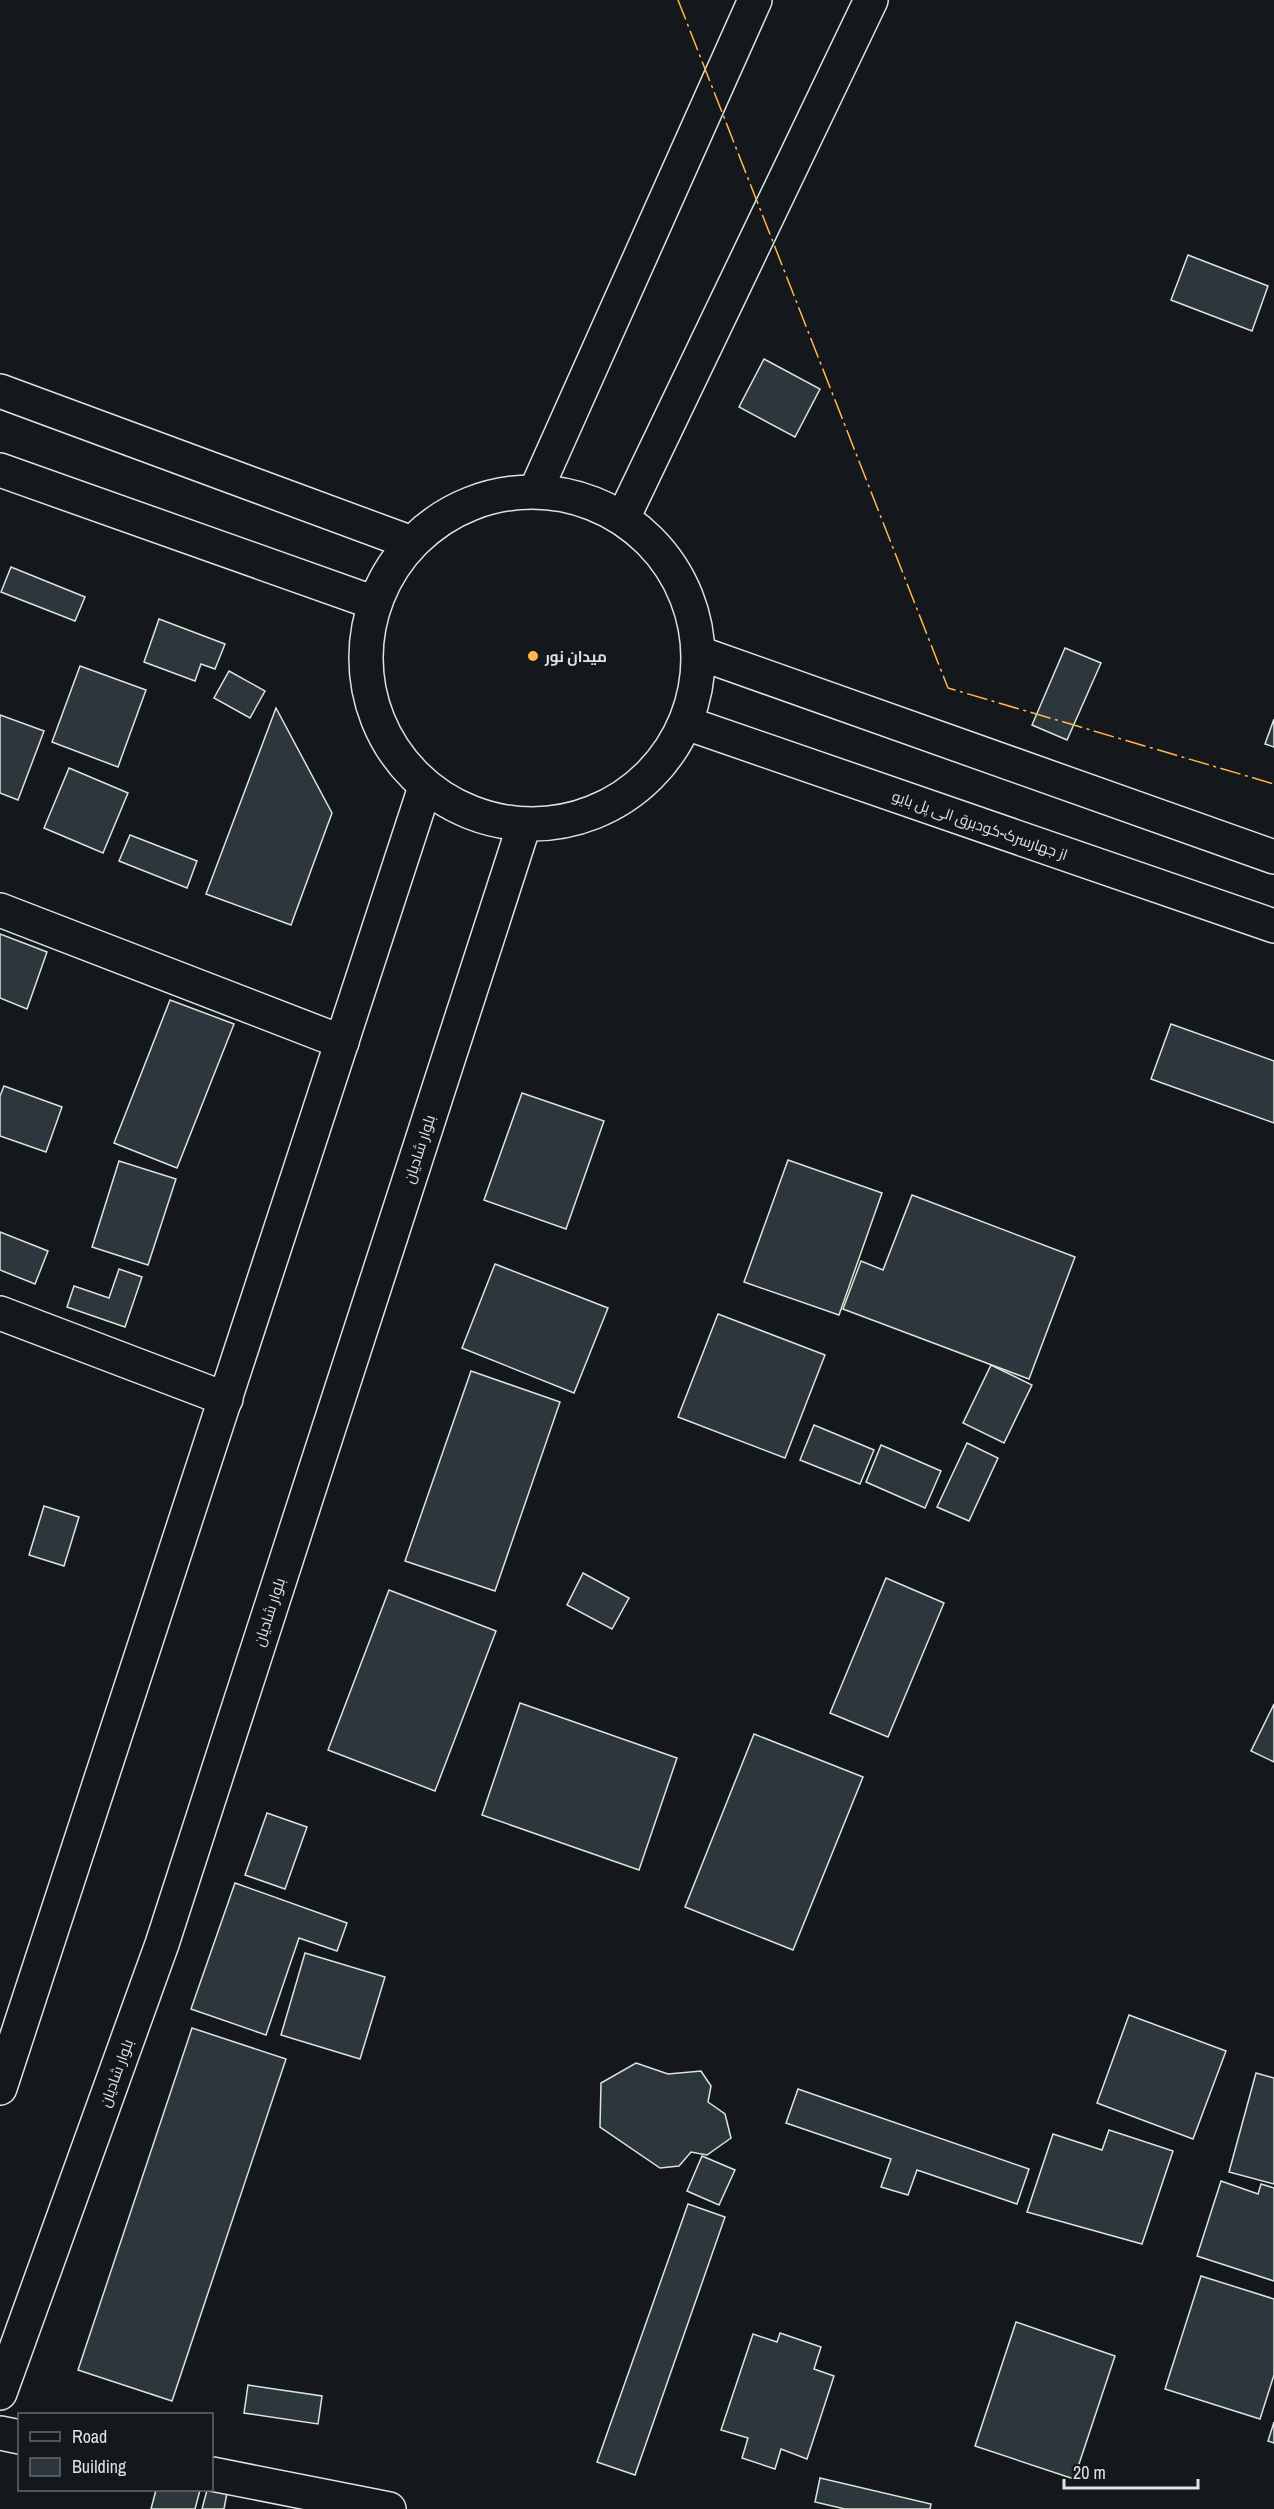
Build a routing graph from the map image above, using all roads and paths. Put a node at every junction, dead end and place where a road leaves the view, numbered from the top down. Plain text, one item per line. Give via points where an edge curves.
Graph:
1 (755, 0) edge
2 (871, 0) edge
3 (0, 391) edge
4 (0, 470) edge
5 (536, 490) junction
6 (623, 518) junction
7 (409, 542) junction
8 (372, 602) junction
9 (699, 653) junction
10 (686, 723) junction
11 (425, 788) junction
12 (524, 825) junction
13 (1274, 857) edge
14 (0, 910) edge
15 (1274, 926) edge
16 (342, 1042) junction
17 (0, 1313) edge
18 (226, 1399) junction
19 (0, 2088) edge
20 (0, 2393) edge
21 (0, 2433) edge
22 (18, 2437) edge
23 (213, 2475) edge
24 (389, 2509) edge

1 - 5 main road
2 - 6 main road
3 - 7 main road
4 - 8 main road
5 - 6 main road via 581,498
5 - 7 main road via 467,502
6 - 9 main road via 654,544 678,576 693,614
7 - 8 main road
8 - 11 main road via 363,669 381,734
9 - 10 main road via 696,689
9 - 13 main road
10 - 12 main road via 659,766 621,799 574,820
10 - 15 main road, از جهارسرک-کودبرق الی پل بایو
11 - 12 main road via 471,814
11 - 16 main road
12 - 20 main road, بلوار شادیان via 162,1944
14 - 16 main road
16 - 18 main road
17 - 18 main road
18 - 19 main road
21 - 22 main road
23 - 24 main road

